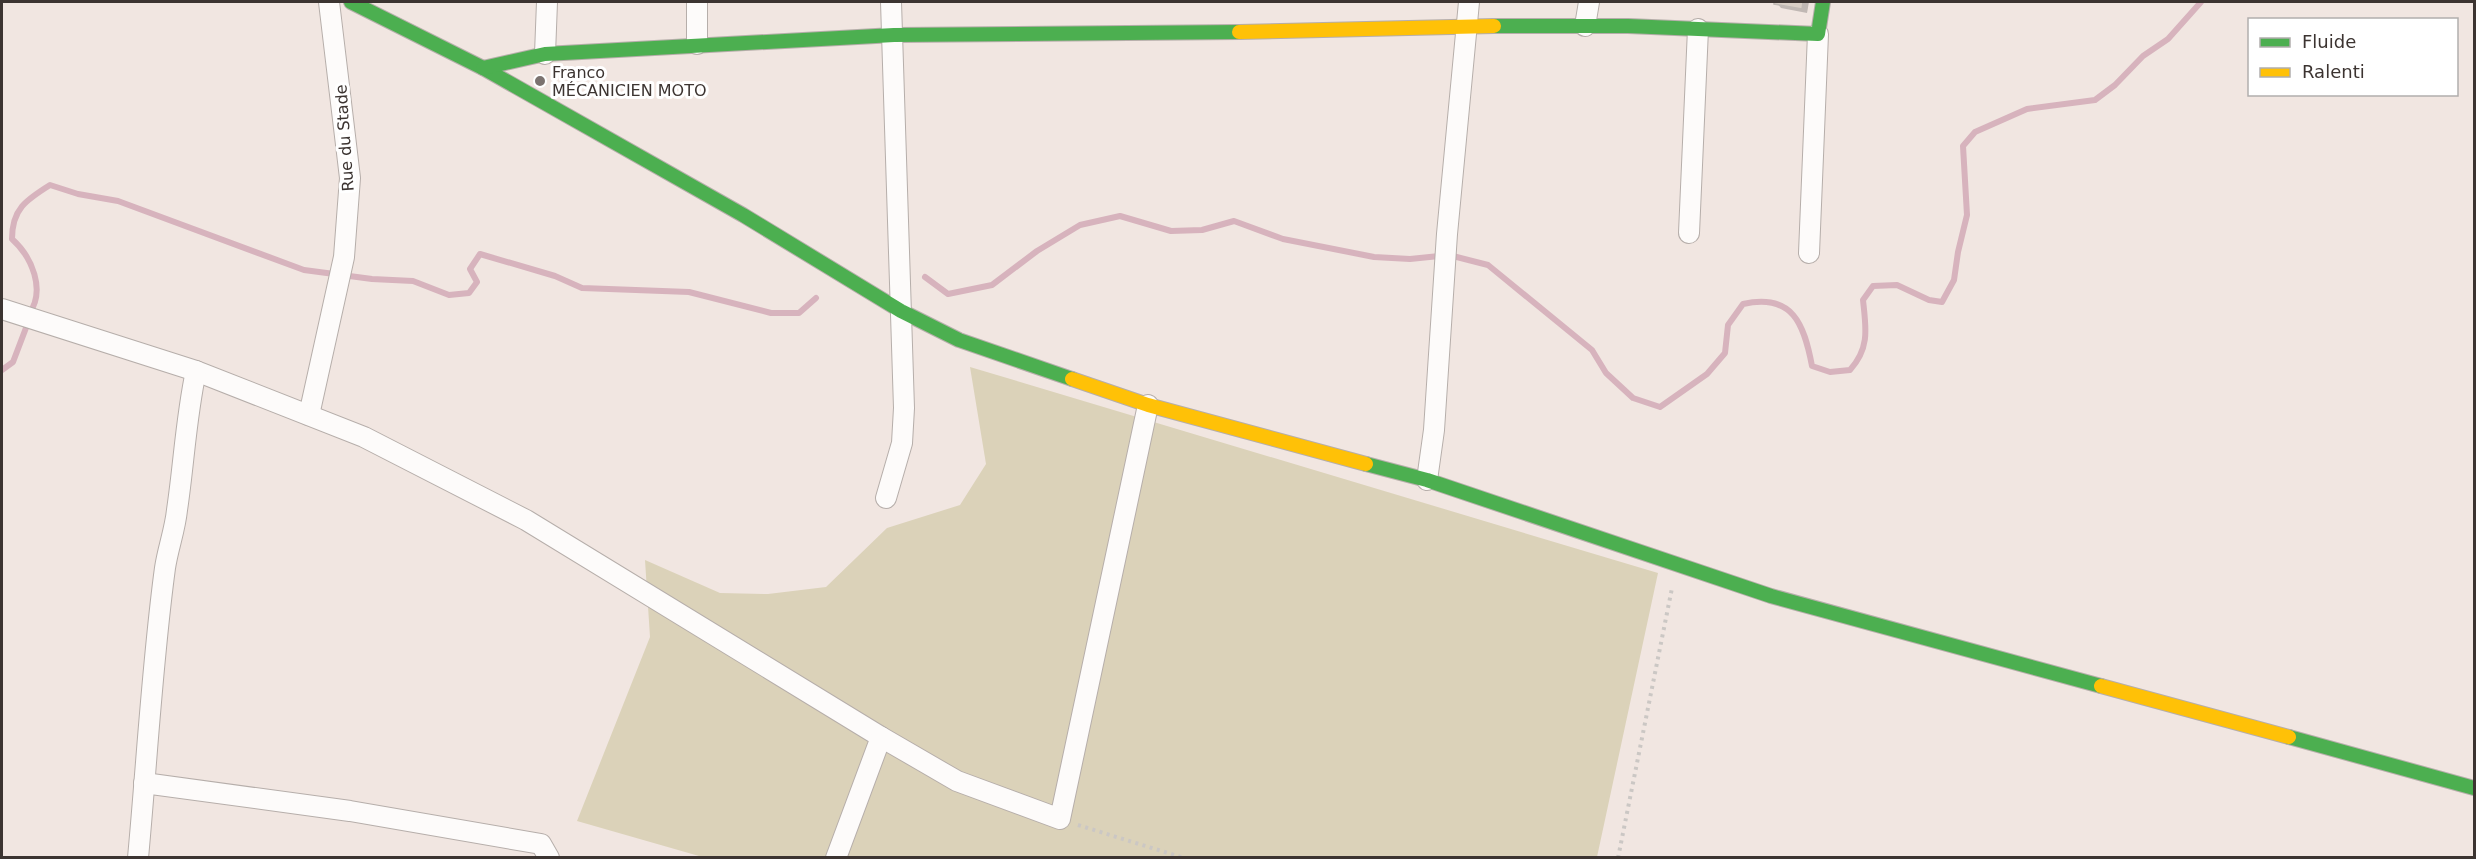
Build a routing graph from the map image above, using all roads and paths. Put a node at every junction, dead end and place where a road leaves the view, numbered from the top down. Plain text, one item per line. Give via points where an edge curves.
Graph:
1 (329, 2) edge
2 (351, 2) edge
3 (547, 2) edge
4 (697, 2) edge
5 (891, 2) edge
6 (1469, 2) edge
7 (1589, 2) edge
8 (1823, 2) edge
9 (1467, 26) junction
10 (1586, 26) junction
11 (1698, 29) junction
12 (1818, 34) junction
13 (894, 35) junction
14 (697, 44) junction
15 (545, 54) junction
16 (483, 68) junction
17 (1689, 233) dead end
18 (1809, 252) dead end
19 (2, 309) edge
20 (901, 312) junction
21 (196, 371) junction
22 (1148, 405) junction
23 (309, 415) junction
24 (1427, 480) junction
25 (886, 498) dead end
26 (1676, 566) junction
27 (881, 737) junction
28 (144, 783) junction
29 (2475, 788) edge
30 (1060, 819) junction
31 (138, 858) edge
32 (549, 858) edge
33 (836, 858) edge
34 (1184, 858) edge
35 (1618, 858) edge

1 - 23 street, Rue du Stade via 350,178 340,279
2 - 16 street
3 - 15 street
4 - 14 street
5 - 13 street
6 - 9 street
7 - 10 street
8 - 12 street
9 - 10 street
9 - 13 street
9 - 24 street
10 - 11 street
11 - 12 street
11 - 17 street
12 - 18 street
13 - 14 street
13 - 20 street
14 - 15 street
15 - 16 street
16 - 20 street via 743,215
19 - 21 street
20 - 22 street via 959,340
20 - 25 street via 902,443
21 - 23 street
21 - 28 street via 166,565
22 - 24 street
22 - 30 street
23 - 27 street via 364,437 526,520
24 - 26 street
26 - 29 street via 1771,597
26 - 35 path
27 - 30 street via 957,781
27 - 33 street
28 - 31 street
28 - 32 street via 541,844
30 - 34 path

